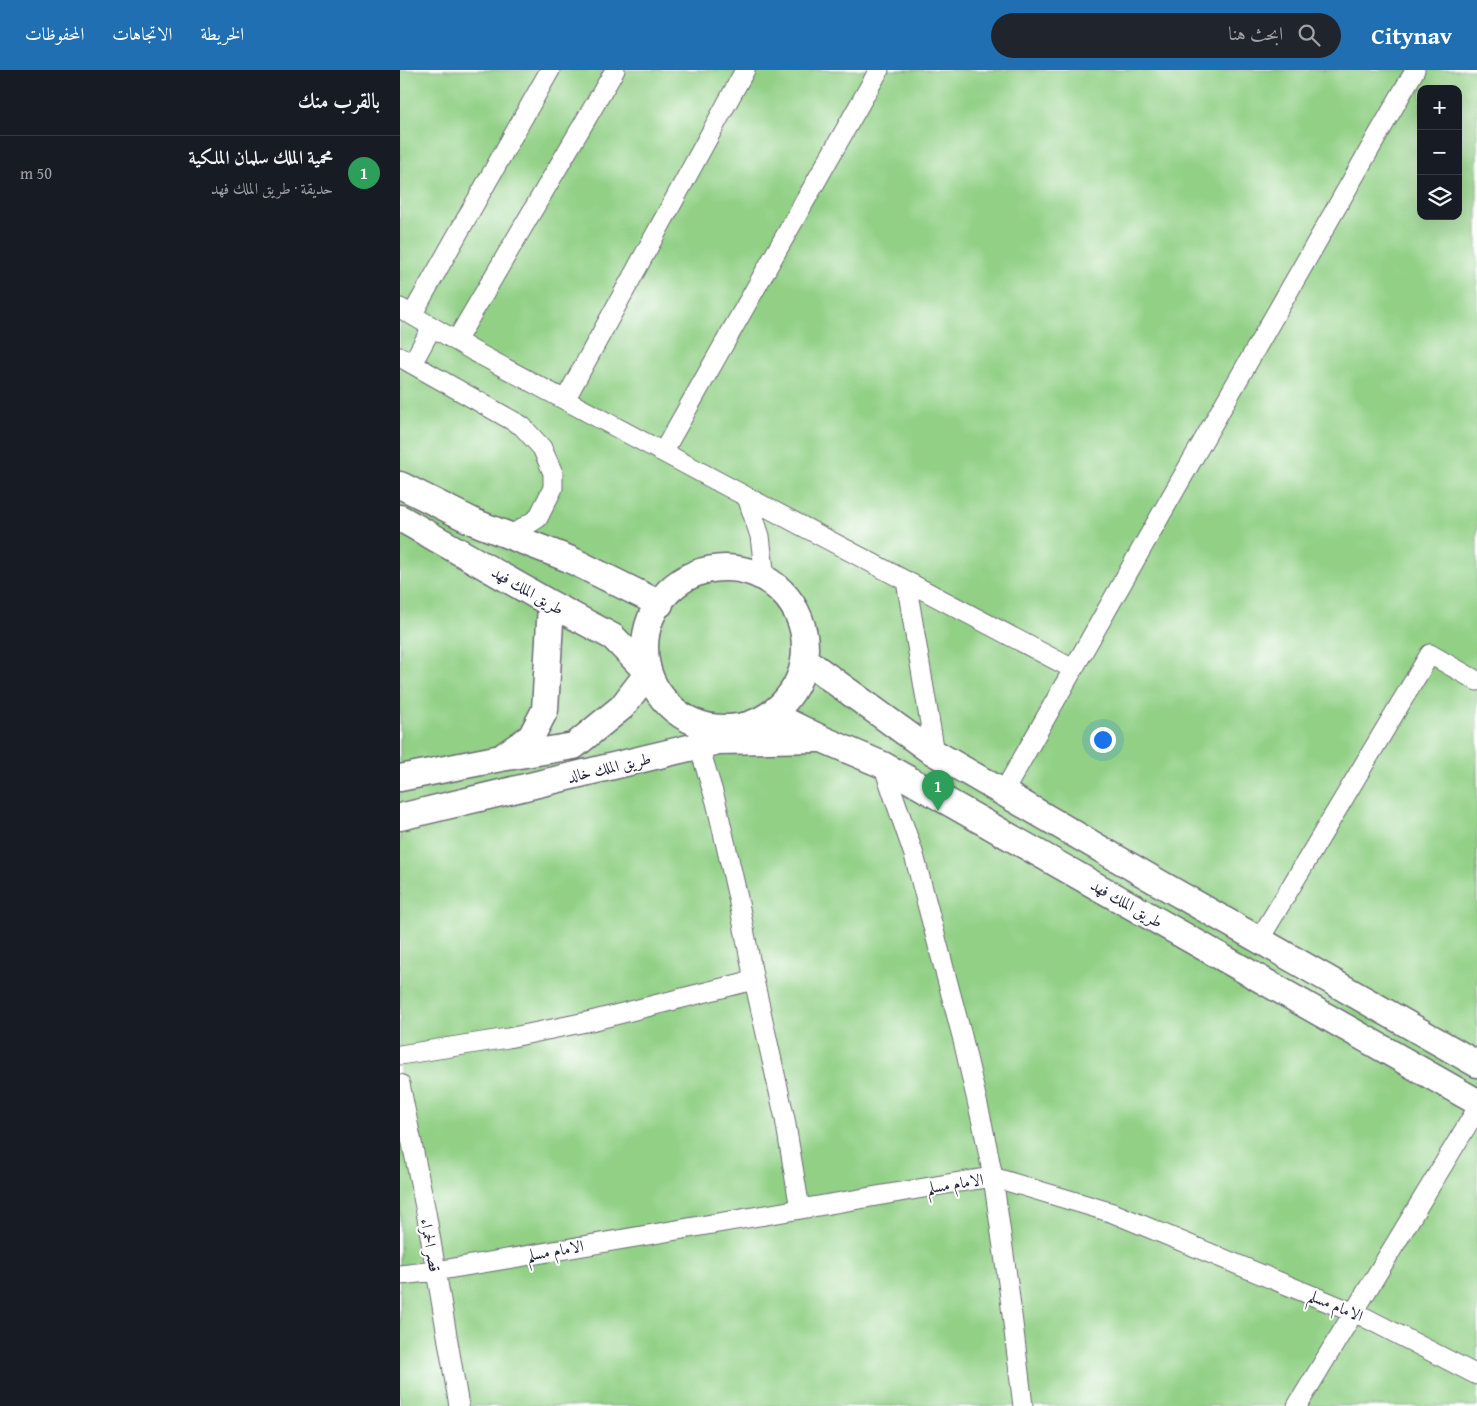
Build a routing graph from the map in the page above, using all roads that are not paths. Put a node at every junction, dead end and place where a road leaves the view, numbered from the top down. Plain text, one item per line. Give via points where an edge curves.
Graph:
1 (550, 70) edge
2 (615, 70) edge
3 (745, 70) edge
4 (879, 70) edge
5 (1415, 70) edge
6 (406, 311) edge
7 (432, 327) junction
8 (456, 341) junction
9 (406, 360) edge
10 (565, 400) junction
11 (663, 452) junction
12 (400, 485) edge
13 (747, 498) junction
14 (400, 518) edge
15 (507, 535) junction
16 (765, 578) junction
17 (906, 581) junction
18 (551, 604) junction
19 (660, 604) junction
20 (805, 660) junction
21 (1073, 669) junction
22 (648, 673) junction
23 (1477, 681) edge
24 (768, 716) junction
25 (822, 739) junction
26 (708, 743) junction
27 (935, 753) junction
28 (501, 758) junction
29 (883, 765) junction
30 (400, 778) edge
31 (1003, 793) junction
32 (400, 817) edge
33 (1259, 940) junction
34 (754, 980) junction
35 (400, 1055) edge
36 (1477, 1064) edge
37 (400, 1084) edge
38 (1477, 1102) edge
39 (1477, 1109) edge
40 (992, 1177) junction
41 (800, 1209) junction
42 (436, 1271) junction
43 (400, 1275) edge
44 (1354, 1312) junction
45 (1477, 1375) edge
46 (459, 1406) edge
47 (1023, 1406) edge
48 (1297, 1406) edge

1 - 6 street
2 - 8 street
3 - 10 street
4 - 11 street
5 - 21 street
6 - 7 street
7 - 8 street
7 - 9 street
8 - 10 street
9 - 15 street via 522,426 542,448 553,473 553,488 538,518
10 - 11 street
11 - 13 street
12 - 15 street
13 - 16 street via 760,536
13 - 17 street
14 - 18 street, طريق الملك فهد
15 - 19 street via 569,559
16 - 19 street via 743,570 719,568 696,574 675,586
16 - 20 street via 785,594 797,614 805,636
17 - 21 street
17 - 27 street
18 - 22 street, طريق الملك فهد via 613,637
18 - 28 street via 545,710 531,738
19 - 22 street via 648,624 644,648
20 - 24 street via 785,703
20 - 27 street, طريق الملك فهد
21 - 31 street
22 - 24 street via 675,711 696,723 719,728 743,727
22 - 28 street via 622,707 574,746
23 - 33 street via 1430,654
24 - 25 street, طريق الملك فهد
24 - 26 street
25 - 26 street, طريق الملك خالد
25 - 29 street, طريق الملك فهد
26 - 32 street, طريق الملك خالد
26 - 34 street via 716,802
27 - 31 street, طريق الملك فهد
28 - 30 street
29 - 38 street, طريق الملك فهد
29 - 40 street via 914,856 962,1036
31 - 33 street, طريق الملك فهد
33 - 36 street, طريق الملك فهد
34 - 35 street via 591,1021
34 - 41 street via 785,1119
37 - 42 street, قصر الحمراء
39 - 44 street
40 - 41 street, الامام مسلم
40 - 44 street, الامام مسلم via 1113,1213
40 - 47 street
41 - 42 street, الامام مسلم
42 - 43 street, الامام مسلم
42 - 46 street, قصر الحمراء
44 - 45 street, الامام مسلم
44 - 48 street

